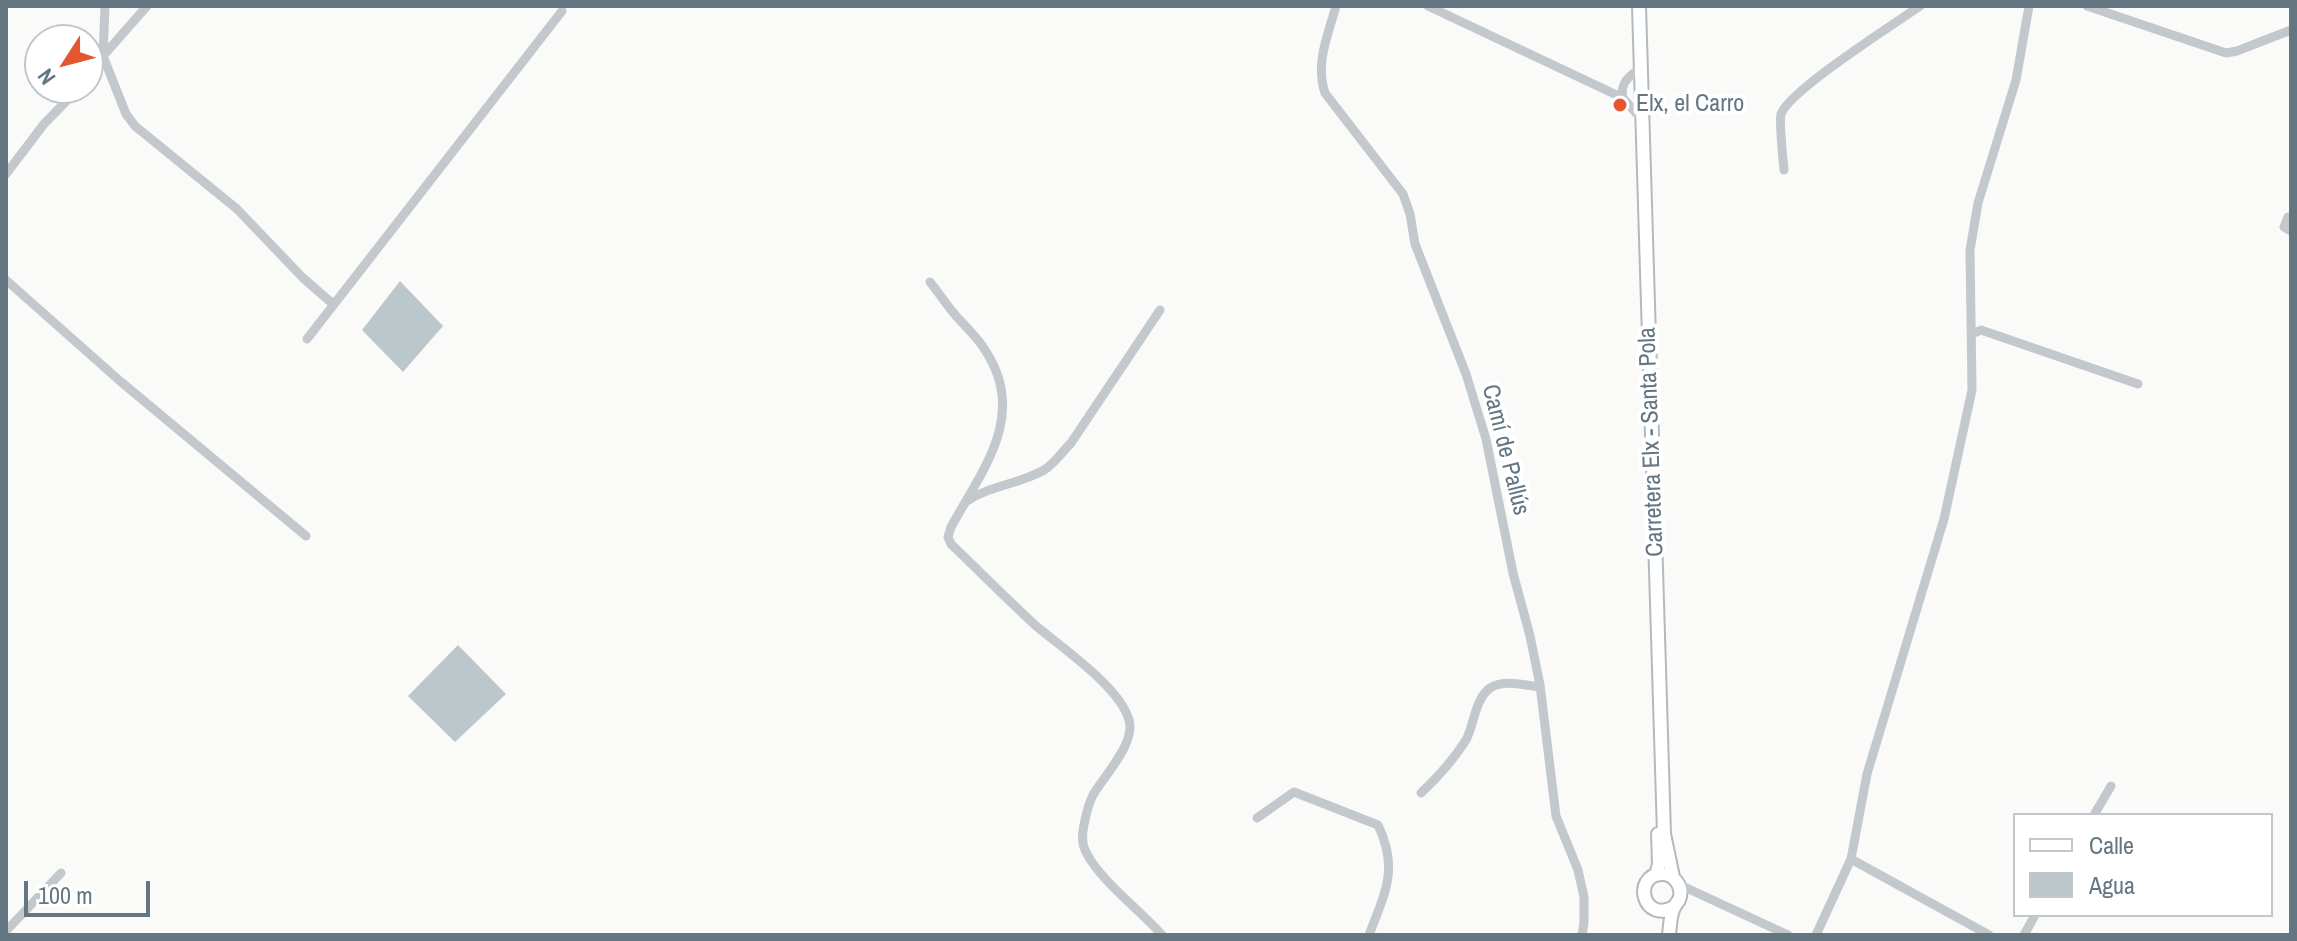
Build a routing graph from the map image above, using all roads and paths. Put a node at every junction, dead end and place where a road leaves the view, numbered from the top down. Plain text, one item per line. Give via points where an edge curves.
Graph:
1 (105, 6) edge
2 (147, 6) edge
3 (1336, 6) edge
4 (1428, 6) edge
5 (1633, 6) edge
6 (1639, 6) edge
7 (1920, 6) edge
8 (2029, 6) edge
9 (2087, 6) edge
10 (562, 11) dead end
11 (2291, 30) edge
12 (104, 31) edge
13 (104, 55) edge
14 (104, 59) edge
15 (1635, 72) junction
16 (1623, 98) junction
17 (63, 104) edge
18 (1636, 113) junction
19 (1784, 170) dead end
20 (6, 174) edge
21 (2288, 217) dead end
22 (2291, 231) edge
23 (6, 280) edge
24 (930, 282) dead end
25 (333, 304) junction
26 (1160, 310) dead end
27 (1972, 334) junction
28 (307, 339) dead end
29 (2138, 384) dead end
30 (965, 503) junction
31 (306, 536) dead end
32 (1540, 687) junction
33 (2111, 786) dead end
34 (1421, 793) dead end
35 (2095, 813) edge
36 (1257, 818) dead end
37 (1851, 859) junction
38 (61, 873) dead end
39 (1656, 875) junction
40 (1679, 891) junction
41 (1656, 910) junction
42 (2034, 917) edge
43 (6, 931) edge
44 (1162, 935) edge
45 (1369, 935) edge
46 (1582, 935) edge
47 (1661, 935) edge
48 (1669, 935) edge
49 (1788, 935) edge
50 (1816, 935) edge
51 (1989, 935) edge
52 (2024, 935) edge

1 - 12 street
2 - 13 street
3 - 32 street, Camí de Pallús via 1320,78 1334,106 1403,194 1415,244 1486,439
4 - 16 street
5 - 15 main road, Carretera Elx - Santa Pola
6 - 40 main road, Carretera Elx - Santa Pola via 1663,818
7 - 19 street via 1792,100 1781,114
8 - 27 street via 2016,80 1978,203 1970,250
9 - 11 street via 2226,53
10 - 25 street
14 - 25 street via 135,126 237,209
15 - 16 street via 1624,82
15 - 18 main road, Carretera Elx - Santa Pola
16 - 18 street
17 - 20 street
18 - 39 main road, Carretera Elx - Santa Pola
21 - 22 street via 2284,227
23 - 31 street
24 - 30 street via 983,346 1002,388 998,438
25 - 28 street
26 - 30 street via 1053,463
27 - 29 street via 1981,330
27 - 37 street via 1972,390 1944,519 1867,774
30 - 44 street via 951,527 951,544 1096,676 1129,717 1127,740 1086,812 1084,851
32 - 34 street via 1492,686 1483,695 1466,739
32 - 46 street, Camí de Pallús via 1556,816 1584,897
33 - 35 street
36 - 45 street via 1294,792 1378,825 1390,872
37 - 50 street
37 - 51 street
38 - 43 street
39 - 40 main road via 1667,875
39 - 41 main road via 1644,892
40 - 41 main road via 1668,910
40 - 48 main road, Carretera Elx - Santa Pola
40 - 49 street via 1735,909
41 - 47 main road
42 - 52 street

